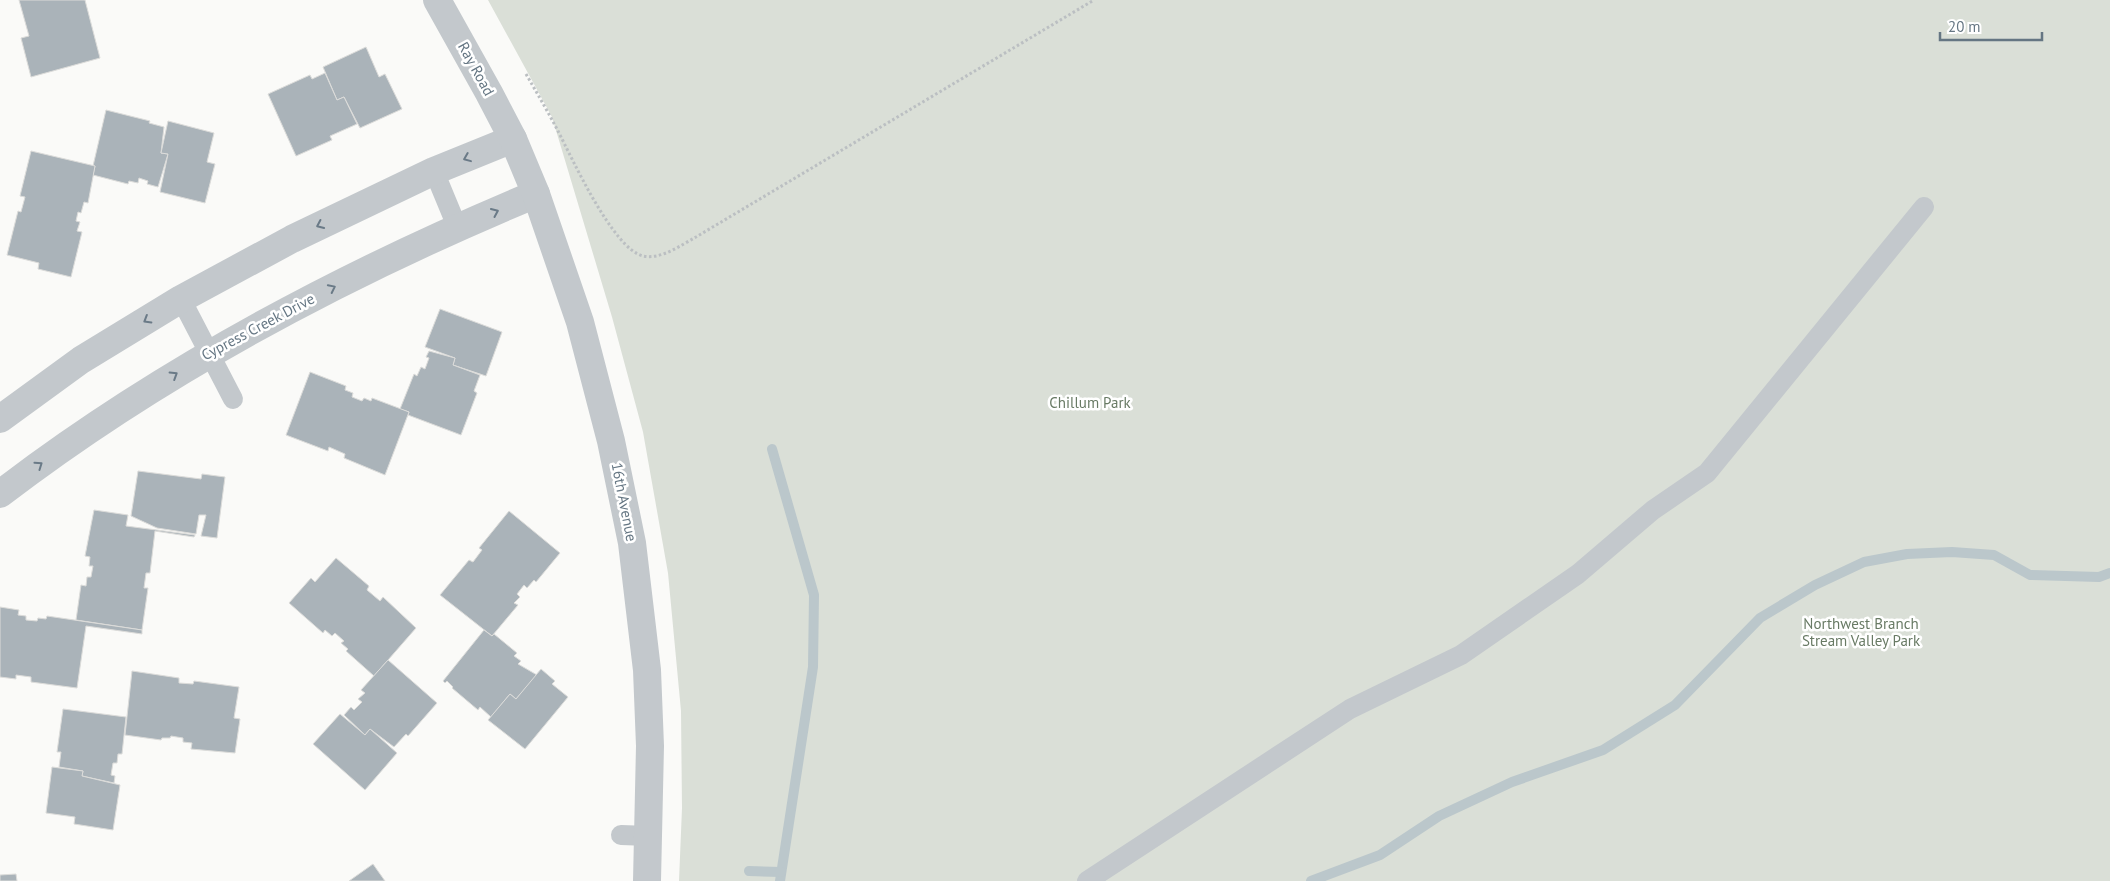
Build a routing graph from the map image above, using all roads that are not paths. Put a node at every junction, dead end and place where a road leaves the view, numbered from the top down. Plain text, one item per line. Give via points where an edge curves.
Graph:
1 (436, 0) edge
2 (513, 140) junction
3 (434, 171) junction
4 (536, 194) junction
5 (1924, 207) dead end
6 (458, 229) junction
7 (181, 299) junction
8 (208, 354) junction
9 (233, 399) dead end
10 (0, 419) edge
11 (0, 494) edge
12 (621, 835) dead end
13 (649, 836) junction
14 (647, 881) edge
15 (1087, 881) edge

1 - 2 street, Ray Road
2 -> 3 street
2 - 4 street, 16th Avenue
3 - 6 lane
3 -> 7 street via 292,238
6 -> 4 street, Cypress Creek Drive
4 - 13 street, 16th Avenue via 580,322 613,449 632,543 647,670
5 - 15 lane via 1706,474 1653,510 1578,574 1461,655 1350,709
8 -> 6 street, Cypress Creek Drive via 302,302
7 - 8 lane
7 -> 10 street via 80,360
8 - 9 lane
11 -> 8 street, Cypress Creek Drive via 111,414
12 - 13 lane
13 - 14 street, 16th Avenue

